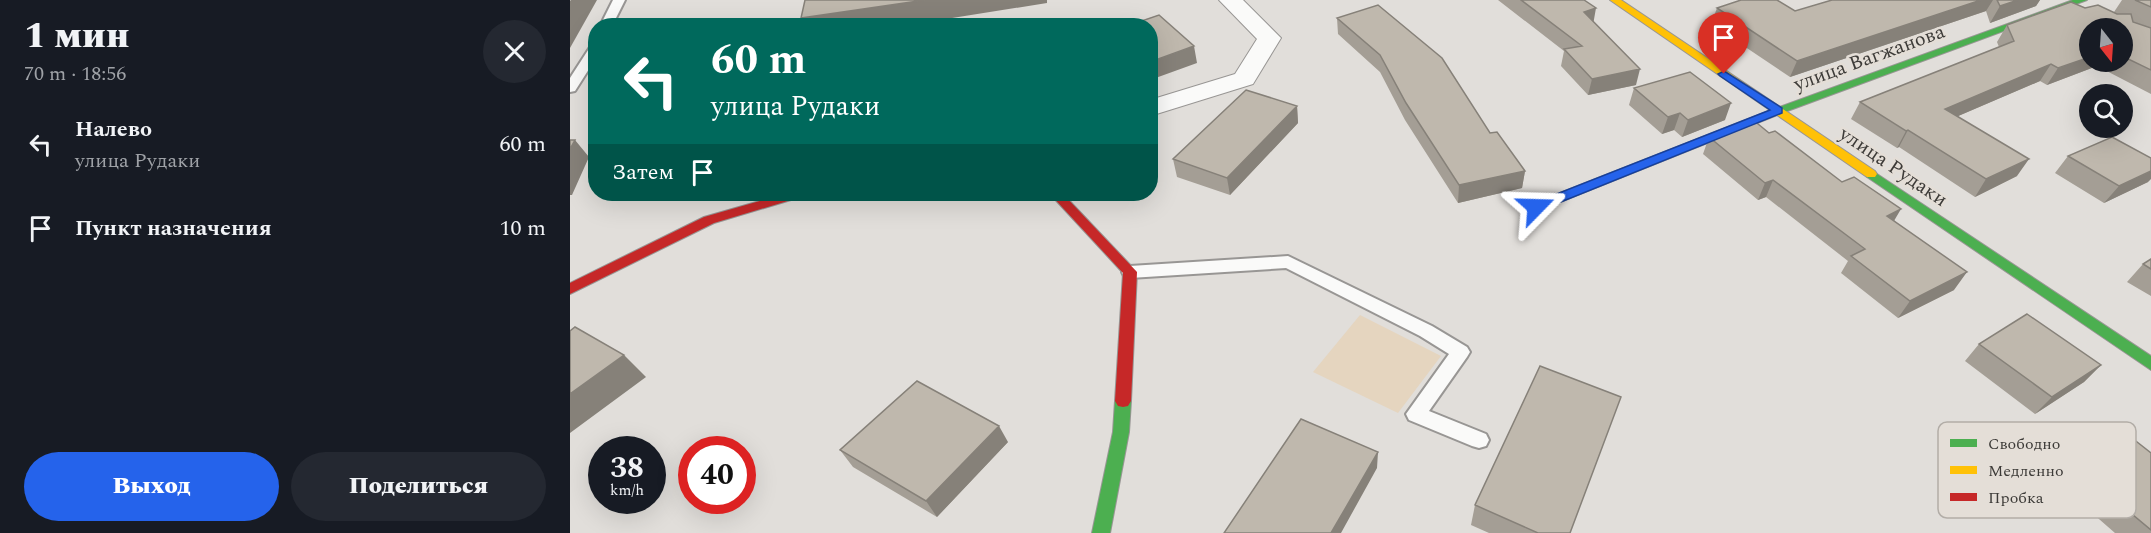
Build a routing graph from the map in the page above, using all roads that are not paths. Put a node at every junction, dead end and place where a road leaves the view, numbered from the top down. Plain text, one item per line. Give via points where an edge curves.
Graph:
1 (619, 0) edge
2 (1230, 0) edge
3 (1615, 0) edge
4 (2073, 1) edge
5 (2102, 17) edge
6 (610, 18) edge
7 (588, 60) edge
8 (570, 88) edge
9 (1158, 106) edge
10 (1778, 111) junction
11 (774, 201) edge
12 (1063, 201) edge
13 (1536, 207) dead end
14 (1130, 272) junction
15 (570, 289) edge
16 (2151, 363) edge
17 (1479, 440) dead end
18 (1101, 533) edge

1 - 6 lane
2 - 9 street via 1269,38 1244,79
3 - 10 street, улица Рудаки
4 - 5 street
4 - 10 street, улица Вагжанова
7 - 8 lane
10 - 13 street, улица Вагжанова
10 - 16 street, улица Рудаки
11 - 15 street via 710,220
12 - 14 street
14 - 17 lane via 1288,262 1461,352 1416,414
14 - 18 street via 1121,432

